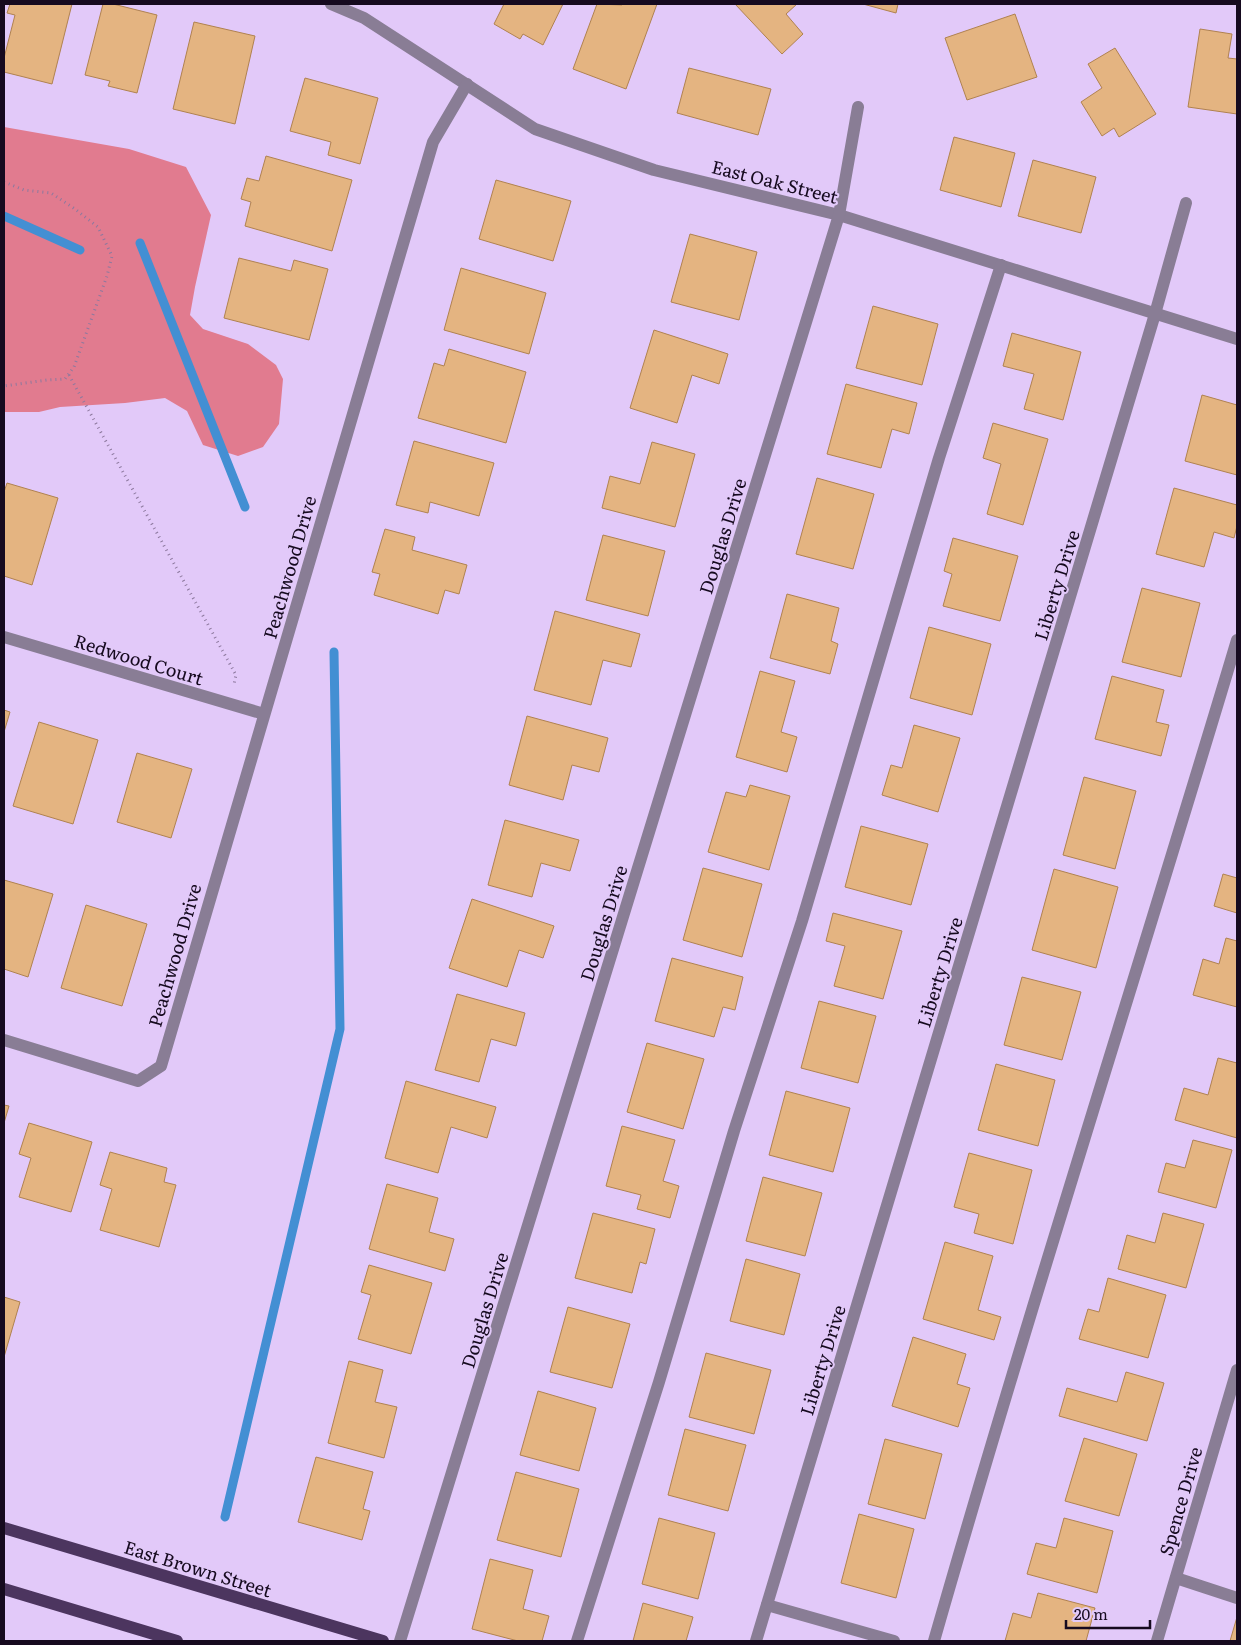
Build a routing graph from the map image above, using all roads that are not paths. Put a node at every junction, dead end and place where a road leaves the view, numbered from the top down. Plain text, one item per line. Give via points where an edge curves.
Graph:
1 (330, 4) edge
2 (467, 84) junction
3 (858, 107) dead end
4 (1186, 203) dead end
5 (839, 214) junction
6 (1001, 265) junction
7 (1156, 314) junction
8 (1237, 339) edge
9 (4, 637) edge
10 (1237, 640) edge
11 (264, 714) junction
12 (4, 1040) edge
13 (1237, 1370) edge
14 (4, 1528) edge
15 (1176, 1578) junction
16 (4, 1589) edge
17 (1237, 1598) edge
18 (767, 1605) junction
19 (177, 1641) edge
20 (383, 1641) edge
21 (400, 1641) edge
22 (577, 1641) edge
23 (756, 1641) edge
24 (894, 1641) edge
25 (934, 1641) edge
26 (1157, 1641) edge

1 - 2 street, East Oak Street via 364,18
2 - 5 street, East Oak Street via 536,129 654,170
2 - 11 street, Peachwood Drive via 433,142
3 - 5 street, Douglas Drive
4 - 7 street, Liberty Drive
5 - 6 street, East Oak Street
5 - 21 street, Douglas Drive
6 - 7 street, East Oak Street
6 - 22 street via 939,458 802,921
7 - 8 street, East Oak Street
7 - 18 street, Liberty Drive
9 - 11 street, Redwood Court
10 - 25 street via 1173,857 1027,1324
11 - 12 street, Peachwood Drive via 160,1066 138,1081
13 - 15 street, Spence Drive
14 - 20 main road, East Brown Street
15 - 17 street
15 - 26 street, Spence Drive
16 - 19 main road
18 - 23 street, Liberty Drive
18 - 24 street

